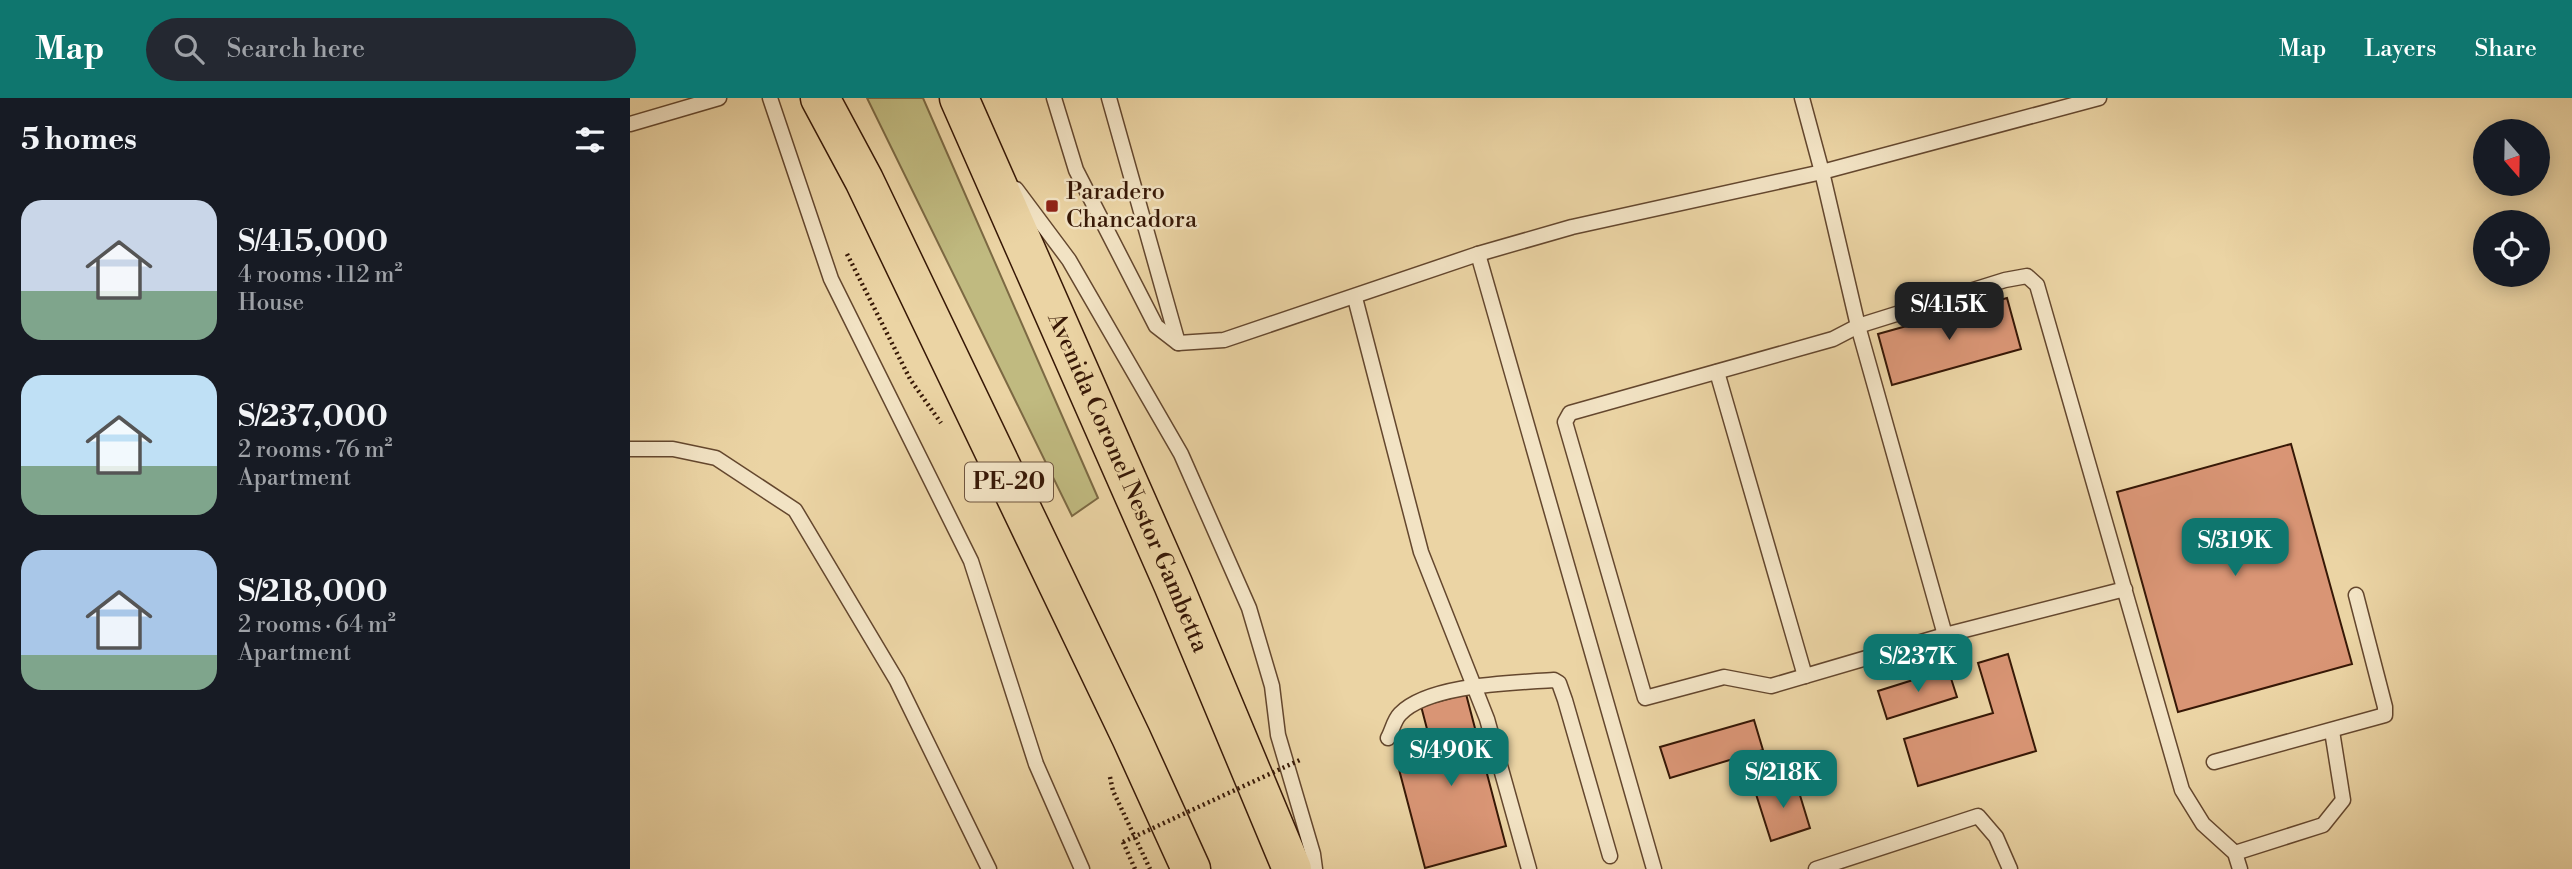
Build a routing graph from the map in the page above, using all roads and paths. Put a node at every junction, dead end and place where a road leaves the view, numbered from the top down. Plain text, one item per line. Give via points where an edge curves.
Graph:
1 (719, 98) edge
2 (770, 98) edge
3 (820, 98) edge
4 (959, 98) edge
5 (1054, 98) edge
6 (1109, 98) edge
7 (1802, 98) edge
8 (2099, 98) edge
9 (630, 124) edge
10 (976, 137) junction
11 (1822, 172) junction
12 (1478, 254) junction
13 (1355, 298) junction
14 (1858, 326) junction
15 (1178, 343) junction
16 (1717, 372) junction
17 (630, 449) edge
18 (2124, 589) junction
19 (2356, 595) dead end
20 (1945, 635) junction
21 (1805, 676) junction
22 (1474, 686) junction
23 (2332, 731) junction
24 (1388, 738) dead end
25 (1302, 759) dead end
26 (2214, 762) dead end
27 (2235, 853) junction
28 (1610, 856) dead end
29 (989, 869) edge
30 (1082, 869) edge
31 (1135, 869) edge
32 (1191, 869) edge
33 (1292, 869) edge
34 (1315, 869) edge
35 (1529, 869) edge
36 (1654, 869) edge
37 (1816, 869) edge
38 (2010, 869) edge
39 (2240, 869) edge

1 - 9 lane
2 - 30 lane via 831,278 971,561 1036,764
3 - 32 highway, PE-20 via 882,217
4 - 10 highway, Avenida Coronel Nestor Gambetta
5 - 15 lane via 1076,170 1156,326
6 - 15 lane
7 - 11 lane
8 - 11 lane
10 - 33 highway, Avenida Coronel Nestor Gambetta via 1173,584
10 - 34 lane via 1069,260 1181,454 1249,608
11 - 12 lane via 1572,227
11 - 14 lane
12 - 13 lane
12 - 36 lane
13 - 15 lane via 1224,340
13 - 22 lane via 1421,552
14 - 16 lane via 1833,339
14 - 18 lane via 2005,280 2027,276 2033,280
14 - 20 lane
16 - 21 lane
16 - 21 lane via 1570,413 1565,422 1645,698 1724,677 1771,686
17 - 29 lane via 673,449 716,458 795,510 897,681
18 - 20 lane
18 - 27 lane via 2182,790 2203,824
19 - 23 lane via 2385,716
20 - 21 lane
22 - 24 lane via 1409,706 1398,716
22 - 28 lane via 1559,683
22 - 35 lane
23 - 26 lane
23 - 27 lane via 2343,800 2323,825
25 - 31 path, bridge via 1123,842
27 - 39 lane
37 - 38 lane via 1978,816 1996,837

